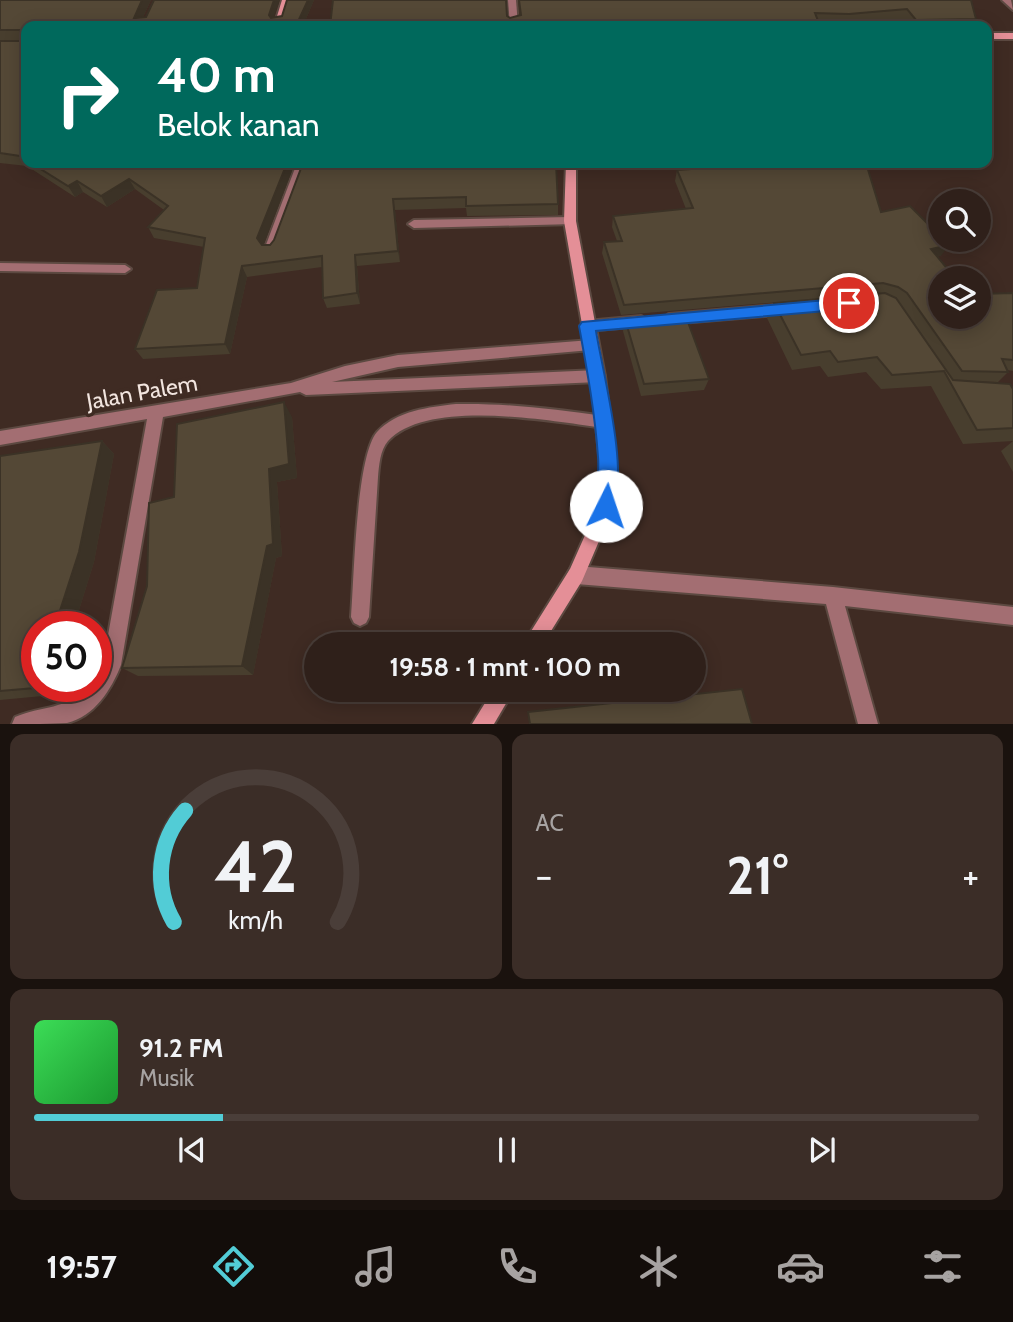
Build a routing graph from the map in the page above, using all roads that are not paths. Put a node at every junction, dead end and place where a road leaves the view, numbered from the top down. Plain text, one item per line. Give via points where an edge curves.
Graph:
1 (286, 0) edge
2 (512, 0) edge
3 (1006, 0) edge
4 (1013, 7) edge
5 (280, 21) edge
6 (514, 21) edge
7 (992, 36) edge
8 (1013, 36) edge
9 (300, 168) edge
10 (571, 168) edge
11 (570, 220) junction
12 (414, 224) dead end
13 (270, 250) edge
14 (0, 267) edge
15 (125, 270) dead end
16 (806, 307) edge
17 (587, 326) junction
18 (591, 345) junction
19 (398, 361) junction
20 (598, 376) junction
21 (399, 387) junction
22 (291, 389) junction
23 (156, 413) junction
24 (604, 422) junction
25 (0, 438) edge
26 (576, 575) junction
27 (833, 596) junction
28 (1013, 616) edge
29 (360, 617) dead end
30 (540, 632) edge
31 (496, 702) edge
32 (22, 723) edge
33 (482, 723) edge
34 (869, 723) edge

1 - 5 main road
2 - 6 street
3 - 4 street
7 - 8 main road
9 - 13 street
10 - 11 main road
11 - 12 street
11 - 17 main road
14 - 15 street
16 - 17 street
17 - 18 main road
18 - 19 street
18 - 20 main road
19 - 21 street
19 - 22 street
20 - 21 street
20 - 24 main road
21 - 22 street
22 - 23 street, Jalan Palem
23 - 25 street, Jalan Palem
23 - 32 street via 112,665 103,686 84,705 56,719
24 - 26 main road via 609,474 606,506
24 - 29 street via 457,409 399,423 383,436 374,454
26 - 27 street
26 - 30 main road
27 - 28 street
27 - 34 street
31 - 33 main road

